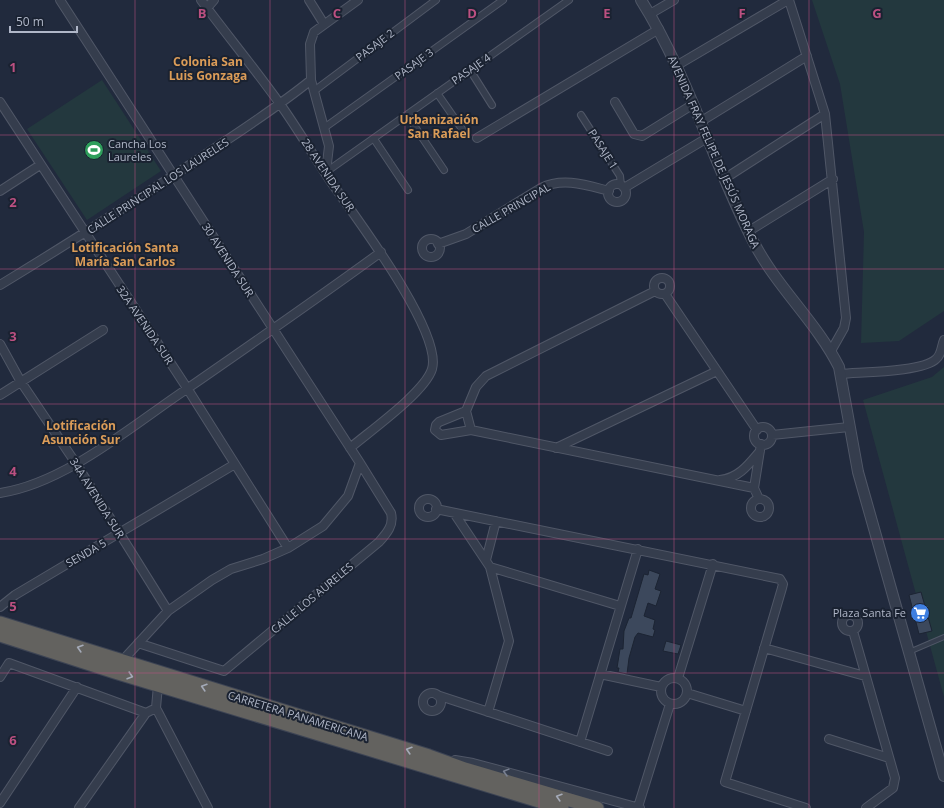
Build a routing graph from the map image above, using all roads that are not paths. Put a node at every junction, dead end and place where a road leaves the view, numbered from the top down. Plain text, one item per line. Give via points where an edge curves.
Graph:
1 (60, 0) edge
2 (202, 0) edge
3 (214, 0) edge
4 (310, 0) edge
5 (358, 0) edge
6 (436, 0) edge
7 (503, 0) edge
8 (569, 0) edge
9 (641, 0) edge
10 (674, 0) edge
11 (788, 0) edge
12 (207, 8) junction
13 (650, 14) junction
14 (324, 24) junction
15 (659, 29) junction
16 (807, 56) junction
17 (676, 66) junction
18 (470, 70) junction
19 (311, 80) junction
20 (314, 91) junction
21 (437, 94) junction
22 (0, 102) edge
23 (615, 102) dead end
24 (281, 104) junction
25 (492, 105) dead end
26 (692, 105) junction
27 (825, 114) junction
28 (407, 115) junction
29 (581, 115) dead end
30 (700, 122) junction
31 (324, 128) junction
32 (462, 129) dead end
33 (374, 138) junction
34 (477, 138) dead end
35 (707, 138) junction
36 (40, 165) junction
37 (444, 170) dead end
38 (326, 172) junction
39 (174, 176) junction
40 (724, 179) junction
41 (833, 179) junction
42 (622, 187) junction
43 (408, 190) dead end
44 (0, 191) edge
45 (609, 191) junction
46 (748, 231) junction
47 (85, 234) junction
48 (438, 244) dead end
49 (380, 252) junction
50 (0, 286) edge
51 (655, 291) junction
52 (665, 294) junction
53 (273, 329) junction
54 (103, 330) dead end
55 (944, 340) edge
56 (0, 344) edge
57 (831, 351) junction
58 (718, 371) junction
59 (841, 374) junction
60 (21, 382) junction
61 (187, 388) junction
62 (0, 395) edge
63 (466, 411) junction
64 (849, 426) junction
65 (470, 430) junction
66 (757, 430) junction
67 (772, 435) junction
68 (760, 447) junction
69 (350, 448) junction
70 (556, 448) junction
71 (360, 463) junction
72 (235, 464) junction
73 (77, 465) junction
74 (715, 480) junction
75 (754, 488) junction
76 (0, 493) edge
77 (759, 499) dead end
78 (436, 509) dead end
79 (454, 513) junction
80 (393, 521) joint
81 (496, 521) junction
82 (120, 533) junction
83 (288, 548) junction
84 (638, 549) junction
85 (488, 564) junction
86 (713, 564) junction
87 (620, 606) junction
88 (0, 607) edge
89 (168, 611) junction
90 (0, 622) edge
91 (853, 631) dead end
92 (0, 634) edge
93 (944, 637) edge
94 (138, 643) junction
95 (764, 648) junction
96 (909, 652) junction
97 (122, 661) junction
98 (600, 674) junction
99 (865, 676) junction
100 (0, 677) edge
101 (678, 678) junction
102 (158, 685) junction
103 (77, 687) junction
104 (661, 687) junction
105 (687, 693) junction
106 (437, 695) dead end
107 (670, 704) junction
108 (156, 708) junction
109 (746, 711) junction
110 (488, 712) junction
111 (146, 713) junction
112 (829, 739) dead end
113 (580, 742) junction
114 (608, 751) dead end
115 (430, 756) junction
116 (889, 758) junction
117 (944, 776) edge
118 (0, 803) edge
119 (79, 808) edge
120 (208, 808) edge
121 (562, 808) edge
122 (597, 808) edge
123 (639, 808) edge
124 (806, 808) edge
125 (866, 808) edge

1 - 39 street, 30 AVENIDA SUR
2 - 12 street, 28 AVENIDA SUR
3 - 12 street
4 - 14 street
5 - 14 street
6 - 20 street, PASAJE 2
7 - 31 street, PASAJE 3
8 - 18 street, PASAJE 4
9 - 13 street, AVENIDA FRAY FELIPE DE JESÚS MORAGA
10 - 13 street
11 - 16 street
11 - 17 street
12 - 24 street, 28 AVENIDA SUR
13 - 15 street, AVENIDA FRAY FELIPE DE JESÚS MORAGA
14 - 19 street via 314,32 310,44
15 - 17 street, AVENIDA FRAY FELIPE DE JESÚS MORAGA
15 - 34 street
16 - 27 street
16 - 30 street
17 - 26 street, AVENIDA FRAY FELIPE DE JESÚS MORAGA
18 - 21 street, PASAJE 4
18 - 25 street
19 - 20 street
19 - 24 street, CALLE PRINCIPAL LOS LAURELES
20 - 31 street
21 - 28 street, PASAJE 4
21 - 32 street
22 - 36 street, 32A AVENIDA SUR
23 - 26 street via 634,134 642,136
24 - 38 street, 28 AVENIDA SUR
24 - 39 street, CALLE PRINCIPAL LOS LAURELES
26 - 30 street, AVENIDA FRAY FELIPE DE JESÚS MORAGA
27 - 40 street
27 - 41 street
28 - 33 street, PASAJE 4
28 - 37 street
29 - 42 street, PASAJE 1 via 620,176
30 - 35 street, AVENIDA FRAY FELIPE DE JESÚS MORAGA
31 - 38 street via 329,146
33 - 38 street, PASAJE 4
33 - 43 street
35 - 40 street, AVENIDA FRAY FELIPE DE JESÚS MORAGA
35 - 42 street
36 - 44 street
36 - 47 street, 32A AVENIDA SUR
38 - 49 street, 28 AVENIDA SUR
39 - 47 street, CALLE PRINCIPAL LOS LAURELES
39 - 53 street, 30 AVENIDA SUR
40 - 46 street, AVENIDA FRAY FELIPE DE JESÚS MORAGA
41 - 46 street
41 - 57 street via 846,318 844,328
42 - 45 street via 613,186
42 - 45 street via 625,195 620,201 612,200
45 - 48 street, CALLE PRINCIPAL via 573,182 555,183 541,188 459,237
46 - 57 street, AVENIDA FRAY FELIPE DE JESÚS MORAGA via 774,276
47 - 50 street, CALLE PRINCIPAL LOS LAURELES
47 - 61 street, 32A AVENIDA SUR
49 - 53 street
49 - 69 street, 28 AVENIDA SUR via 422,325 431,346 433,363 427,380 417,392
51 - 52 street
51 - 52 street via 656,280 666,279 670,282 671,288
51 - 63 street via 486,376 476,386
52 - 58 street
53 - 61 street
53 - 69 street, 30 AVENIDA SUR
54 - 60 street
55 - 59 street via 940,355 932,363 910,368
56 - 60 street, 34A AVENIDA SUR
57 - 59 street, AVENIDA FRAY FELIPE DE JESÚS MORAGA
58 - 66 street
58 - 70 street
59 - 64 street, AVENIDA FRAY FELIPE DE JESÚS MORAGA
60 - 62 street
60 - 73 street, 34A AVENIDA SUR
61 - 72 street, 32A AVENIDA SUR
61 - 73 street
63 - 65 street
63 - 65 street via 439,422 435,430 441,435
64 - 67 street
64 - 96 street, AVENIDA FRAY FELIPE DE JESÚS MORAGA via 858,472
65 - 70 street
66 - 67 street via 767,428
66 - 68 street via 755,438
67 - 68 street via 769,442
68 - 74 street via 741,472 727,479
68 - 75 street
69 - 71 street, 30 AVENIDA SUR
70 - 74 street
71 - 80 street, 30 AVENIDA SUR via 391,513
71 - 83 street via 351,491 330,520
72 - 82 street, SENDA 5
72 - 83 street, 32A AVENIDA SUR
73 - 76 street via 15,491
73 - 82 street, 34A AVENIDA SUR
74 - 75 street
75 - 77 street
78 - 79 street
79 - 81 street
79 - 85 street
80 - 94 street, CALLE LOS AURELES via 379,542 224,671
81 - 84 street
81 - 85 street
82 - 88 street, SENDA 5 via 15,595
82 - 89 street, 34A AVENIDA SUR
83 - 89 street via 231,569
84 - 86 street
84 - 87 street
85 - 87 street
85 - 110 street via 509,641
86 - 95 street via 776,577 782,581
86 - 101 street
87 - 98 street
89 - 94 street
97 -> 90 highway, CARRETERA PANAMERICANA
91 - 99 street
92 -> 102 highway, CARRETERA PANAMERICANA
93 - 96 lane
94 - 97 street
95 - 99 street
95 - 109 street
96 - 117 street, AVENIDA FRAY FELIPE DE JESÚS MORAGA
115 -> 97 highway, CARRETERA PANAMERICANA
98 - 104 street
98 - 113 street
99 - 116 street
100 - 103 street via 9,663
101 - 104 street via 670,678
101 - 105 street via 685,683
102 - 108 street
102 - 121 highway, CARRETERA PANAMERICANA
103 - 111 street
103 - 118 street
104 - 107 street via 661,696
105 - 107 street via 681,702
105 - 109 street
106 - 110 street
107 - 123 street
108 - 111 street
108 - 120 street
109 - 124 street via 725,782
110 - 113 street
111 - 119 street
112 - 116 street
113 - 114 street
122 -> 115 highway, CARRETERA PANAMERICANA via 465,769
123 -> 115 street via 473,763
116 - 125 street via 895,778 893,788

